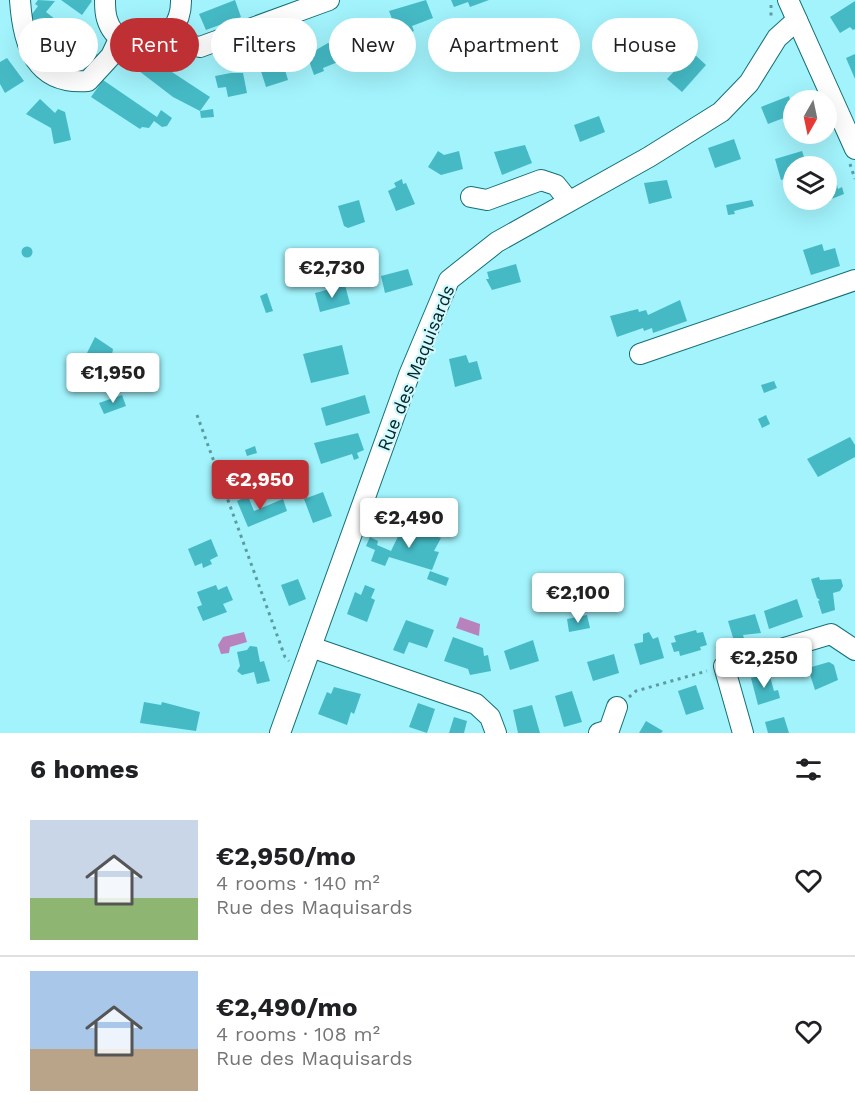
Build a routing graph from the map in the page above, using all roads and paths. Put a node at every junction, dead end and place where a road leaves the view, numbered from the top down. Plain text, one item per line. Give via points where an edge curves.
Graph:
1 (20, 0) edge
2 (105, 0) edge
3 (181, 0) edge
4 (329, 0) edge
5 (788, 0) edge
6 (180, 18) edge
7 (797, 20) junction
8 (110, 25) edge
9 (199, 47) edge
10 (110, 57) edge
11 (855, 149) edge
12 (471, 197) dead end
13 (568, 200) junction
14 (855, 280) edge
15 (640, 354) dead end
16 (197, 415) dead end
17 (311, 647) junction
18 (855, 650) edge
19 (723, 666) junction
20 (301, 673) junction
21 (617, 707) joint
22 (280, 733) edge
23 (496, 733) edge
24 (599, 733) edge
25 (743, 733) edge

1 - 10 street via 22,29 30,50 49,75 67,83 88,81
2 - 8 street
3 - 6 street
4 - 9 street
5 - 7 street
7 - 11 street
7 - 13 street, Rue des Maquisards via 777,38 749,83 721,112 649,157
12 - 13 street via 487,200 542,180 556,185
13 - 17 street, Rue des Maquisards via 497,242 449,280 409,375
14 - 15 street
16 - 20 path via 285,657
17 - 20 street, Rue des Maquisards
17 - 23 street via 476,704 490,717
18 - 19 street via 831,634
19 - 21 path via 636,691
19 - 25 street
20 - 22 street, Rue des Maquisards
21 - 24 street via 609,730

